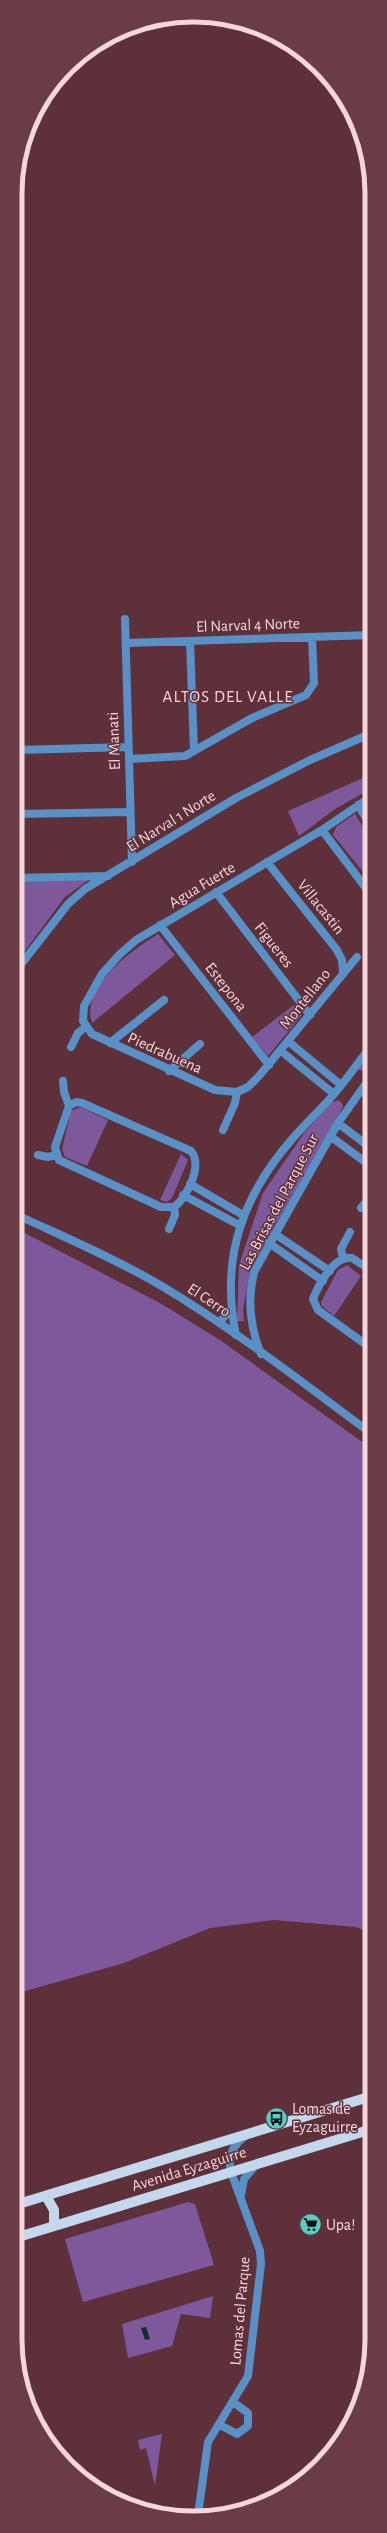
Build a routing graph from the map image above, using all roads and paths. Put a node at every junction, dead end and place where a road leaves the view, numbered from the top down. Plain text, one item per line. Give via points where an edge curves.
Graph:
1 (125, 619) dead end
2 (365, 635) edge
3 (312, 637) junction
4 (190, 641) junction
5 (126, 643) junction
6 (365, 736) edge
7 (128, 747) junction
8 (22, 750) edge
9 (194, 751) junction
10 (129, 759) junction
11 (365, 800) edge
12 (358, 804) junction
13 (130, 812) junction
14 (22, 814) edge
15 (365, 816) edge
16 (322, 830) junction
17 (132, 862) junction
18 (267, 862) junction
19 (108, 876) junction
20 (22, 878) edge
21 (365, 887) edge
22 (216, 892) junction
23 (160, 925) junction
24 (358, 957) dead end
25 (22, 963) edge
26 (343, 973) junction
27 (164, 1000) dead end
28 (310, 1015) junction
29 (85, 1027) junction
30 (288, 1042) junction
31 (110, 1044) junction
32 (200, 1044) dead end
33 (71, 1047) dead end
34 (281, 1051) junction
35 (365, 1054) edge
36 (269, 1065) junction
37 (169, 1071) junction
38 (63, 1081) dead end
39 (341, 1085) junction
40 (365, 1085) edge
41 (237, 1092) junction
42 (334, 1094) junction
43 (69, 1106) junction
44 (338, 1123) junction
45 (223, 1130) dead end
46 (330, 1136) junction
47 (365, 1144) edge
48 (38, 1155) dead end
49 (56, 1155) junction
50 (365, 1162) edge
51 (190, 1184) junction
52 (183, 1195) junction
53 (365, 1203) edge
54 (174, 1207) junction
55 (361, 1208) dead end
56 (243, 1215) junction
57 (22, 1217) edge
58 (239, 1225) junction
59 (169, 1229) dead end
60 (350, 1232) dead end
61 (275, 1234) junction
62 (269, 1243) junction
63 (343, 1258) junction
64 (365, 1266) edge
65 (330, 1271) junction
66 (323, 1281) junction
67 (232, 1308) junction
68 (219, 1323) junction
69 (236, 1335) junction
70 (365, 1344) edge
71 (261, 1354) junction
72 (365, 1429) edge
73 (365, 2098) edge
74 (365, 2131) edge
75 (247, 2134) junction
76 (257, 2164) junction
77 (231, 2172) junction
78 (46, 2196) junction
79 (241, 2197) junction
80 (22, 2203) edge
81 (54, 2226) junction
82 (22, 2236) edge
83 (233, 2402) junction
84 (220, 2425) junction
85 (199, 2511) edge

1 - 5 street, El Manati
2 - 3 street, El Narval 4 Norte
3 - 4 street, El Narval 4 Norte
3 - 9 street via 314,683 309,693 252,718
4 - 5 street, El Narval 4 Norte
4 - 9 street
5 - 7 street, El Manati
6 - 17 street, El Narval 1 Norte via 308,761 236,798
7 - 8 street
7 - 10 street, El Manati
9 - 10 street via 176,758
10 - 13 street, El Manati
11 - 12 street, Agua Fuerte
12 - 15 street
12 - 16 street, Agua Fuerte
13 - 14 street
13 - 17 street, El Manati
16 - 18 street, Agua Fuerte
16 - 21 street
17 - 19 street, El Narval 1 Norte
18 - 22 street, Agua Fuerte
18 - 26 street, Villacastin via 337,950 342,960
19 - 20 street
19 - 25 street, El Narval 1 Norte via 73,898
22 - 23 street, Agua Fuerte
22 - 28 street, Figueres
23 - 29 street, Agua Fuerte via 129,946 102,974 84,1006
23 - 36 street, Estepona
24 - 26 street, Montellano
26 - 28 street, Montellano
27 - 31 street
28 - 30 street, Montellano
29 - 31 street, Piedrabuena
29 - 33 street via 78,1033
30 - 34 street, Montellano
30 - 39 street, Montellano
31 - 37 street, Piedrabuena
32 - 37 street
34 - 36 street, Montellano
34 - 42 street, Montellano
35 - 39 street
36 - 41 street, Montellano via 253,1083
37 - 41 street, Piedrabuena via 215,1090
38 - 43 street
39 - 42 street
40 - 44 street, Las Brisas del Parque Sur
41 - 45 street
42 - 56 street via 292,1138 262,1177
43 - 49 street via 55,1148
43 - 51 street via 76,1102 82,1103 186,1148 195,1158 196,1166
44 - 46 street, Las Brisas del Parque Sur
44 - 47 street
46 - 50 street
46 - 61 street, Las Brisas del Parque Sur
48 - 49 street
49 - 54 street via 66,1164 161,1207
51 - 52 street
51 - 56 street
52 - 54 street
52 - 58 street
53 - 55 street
54 - 59 street via 175,1215
56 - 58 street
57 - 68 street, El Cerro via 132,1270
58 - 67 street via 232,1274
60 - 63 street via 341,1249
61 - 62 street, Las Brisas del Parque Sur
61 - 65 street
62 - 66 street
62 - 71 street, Las Brisas del Parque Sur via 254,1272 250,1291 254,1332
63 - 64 street via 352,1258
63 - 65 street
65 - 66 street
66 - 70 street via 314,1301 323,1314
67 - 68 street
67 - 69 street
68 - 69 street, El Cerro
69 - 71 street, El Cerro
71 - 72 street, El Cerro
73 - 75 main road, Avenida Eyzaguirre
74 - 76 main road, Avenida Eyzaguirre
75 - 77 street, Lomas del Parque via 235,2145 230,2154
75 - 78 main road, Avenida Eyzaguirre
76 - 77 main road, Avenida Eyzaguirre
76 - 79 street via 244,2179
77 - 79 street, Lomas del Parque
77 - 81 main road, Avenida Eyzaguirre
78 - 80 main road, Avenida Eyzaguirre
78 - 81 main road via 54,2210
79 - 83 street, Lomas del Parque via 260,2251 261,2264 250,2367 244,2385
81 - 82 main road, Avenida Eyzaguirre
83 - 84 street, Lomas del Parque
83 - 84 street via 248,2413 248,2426 237,2434
84 - 85 street, Lomas del Parque via 208,2442

